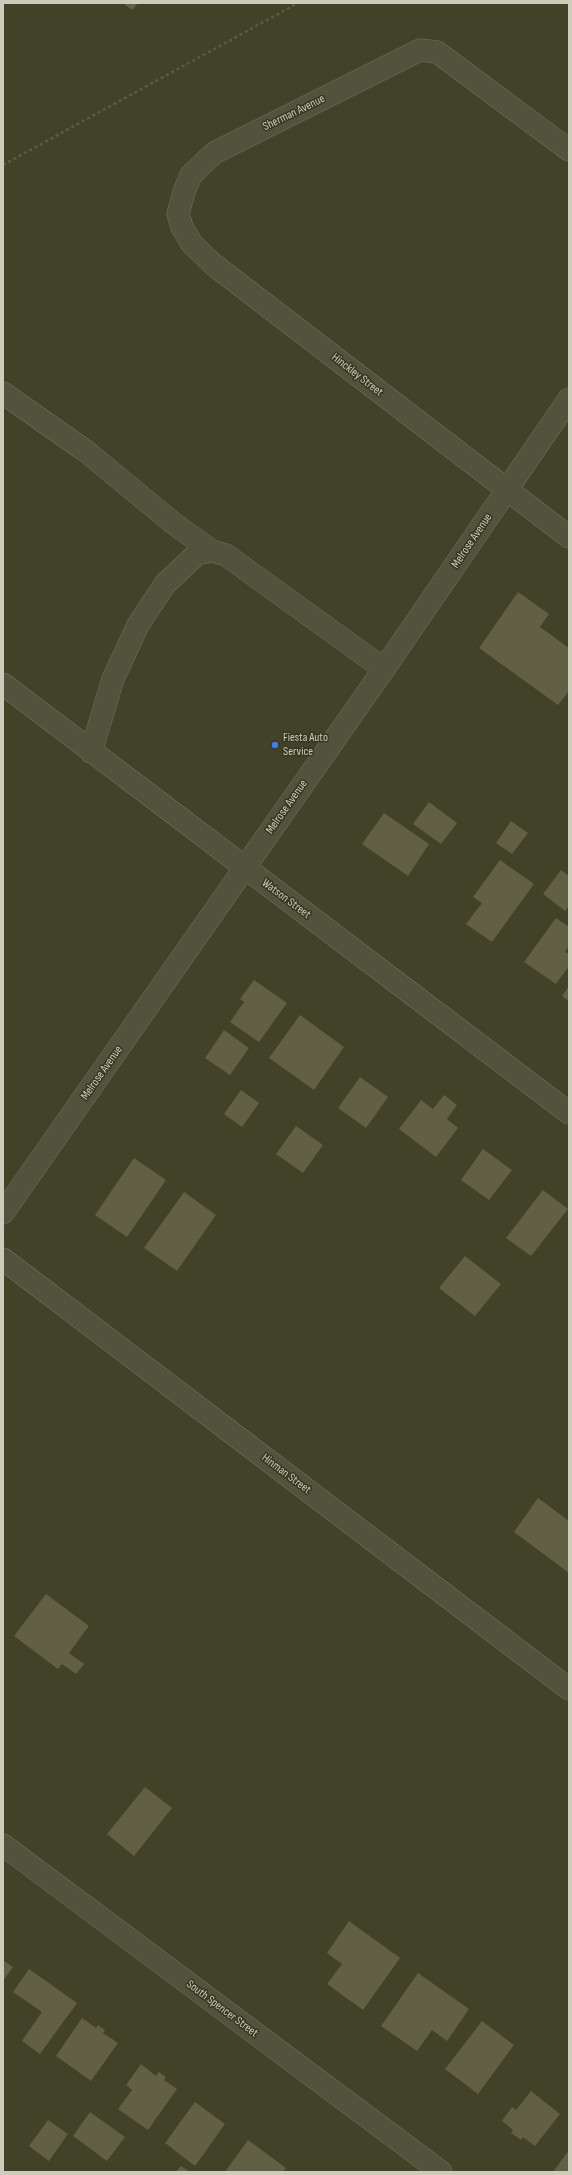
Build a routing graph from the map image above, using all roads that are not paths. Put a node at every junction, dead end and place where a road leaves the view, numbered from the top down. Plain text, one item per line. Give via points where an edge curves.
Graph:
1 (569, 150) edge
2 (184, 192) joint
3 (3, 393) edge
4 (569, 399) edge
5 (507, 490) junction
6 (569, 537) edge
7 (212, 551) junction
8 (384, 669) junction
9 (3, 684) edge
10 (91, 752) junction
11 (245, 868) junction
12 (569, 1113) edge
13 (3, 1213) edge
14 (3, 1259) edge
15 (569, 1689) edge
16 (3, 1845) edge
17 (441, 2172) edge

1 - 2 street, Sherman Avenue via 437,52 420,50 214,152 191,175
2 - 5 street, Hinckley Street via 178,214 182,227 192,244 214,265
3 - 7 street via 87,452 173,523
4 - 5 street, Melrose Avenue
5 - 6 street, Hinckley Street
5 - 8 street, Melrose Avenue
7 - 8 street via 226,555
7 - 10 street via 197,554 165,584 138,625 113,679
8 - 11 street, Melrose Avenue
9 - 10 street, Watson Street
10 - 11 street, Watson Street
11 - 12 street, Watson Street
11 - 13 street, Melrose Avenue
14 - 15 street, Hinman Street
16 - 17 street, South Spencer Street

